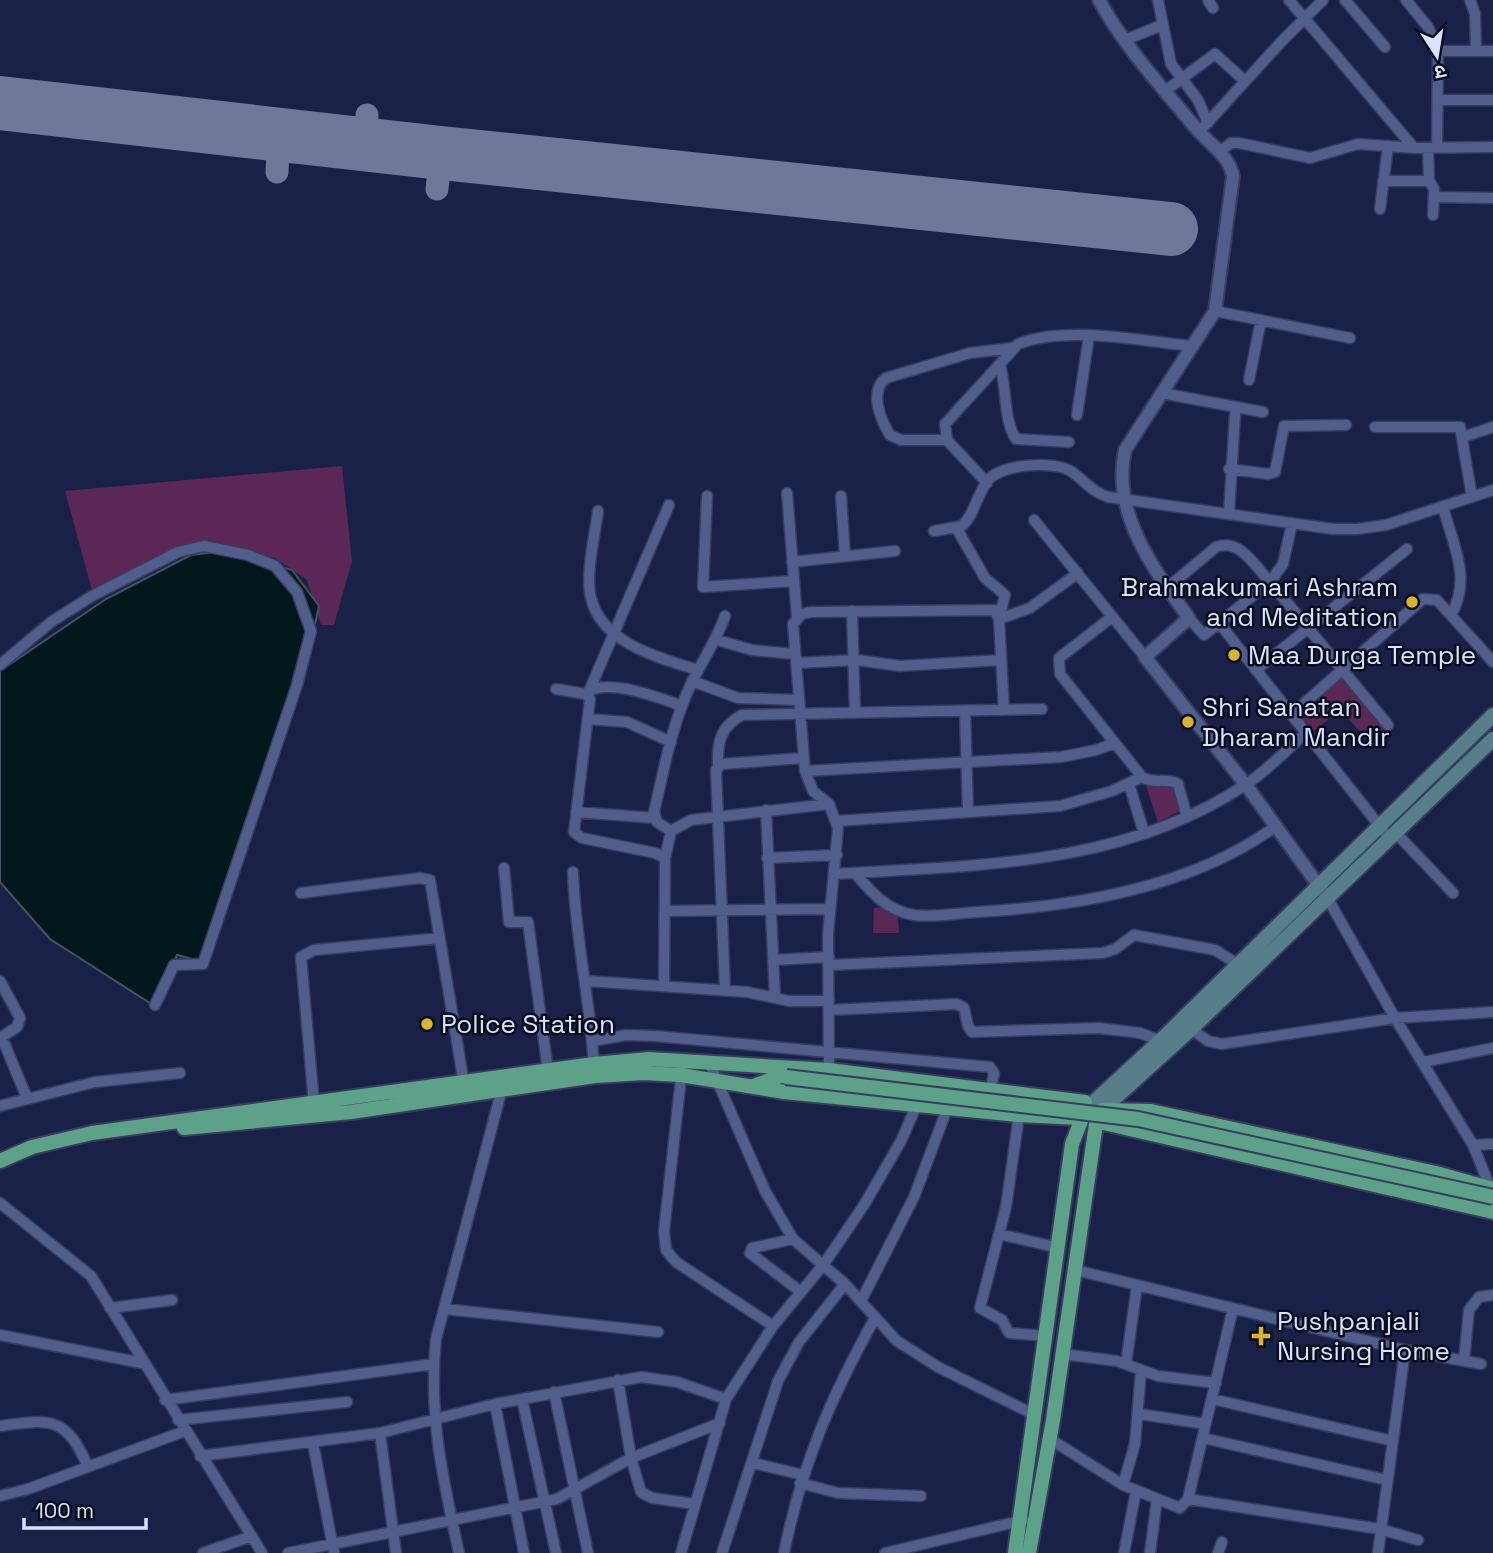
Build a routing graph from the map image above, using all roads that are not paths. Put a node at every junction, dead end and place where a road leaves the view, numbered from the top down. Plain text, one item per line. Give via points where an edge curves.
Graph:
1 (1099, 0) edge
2 (1158, 0) edge
3 (1289, 0) edge
4 (1323, 0) edge
5 (1345, 0) edge
6 (1406, 0) edge
7 (1470, 0) edge
8 (1304, 18) junction
9 (1163, 26) junction
10 (1125, 40) junction
11 (1385, 47) dead end
12 (1438, 51) junction
13 (1476, 51) junction
14 (1493, 51) edge
15 (1180, 79) junction
16 (1245, 81) junction
17 (1165, 91) junction
18 (1438, 100) junction
19 (1493, 100) edge
20 (1203, 127) junction
21 (1388, 146) junction
22 (1493, 147) edge
23 (1414, 148) junction
24 (1433, 148) junction
25 (1219, 152) junction
26 (1383, 181) junction
27 (1429, 181) junction
28 (1434, 197) junction
29 (1493, 198) edge
30 (1380, 209) dead end
31 (1433, 215) dead end
32 (1215, 311) junction
33 (1261, 320) junction
34 (1089, 336) junction
35 (1350, 338) dead end
36 (1193, 346) junction
37 (1012, 348) junction
38 (1000, 365) junction
39 (1249, 380) dead end
40 (1161, 393) junction
41 (1263, 412) dead end
42 (1235, 414) dead end
43 (1077, 415) dead end
44 (1346, 425) dead end
45 (1375, 427) dead end
46 (1493, 427) edge
47 (1463, 437) junction
48 (947, 440) junction
49 (1069, 442) dead end
50 (1229, 468) junction
51 (987, 483) junction
52 (1493, 490) edge
53 (787, 494) dead end
54 (707, 496) dead end
55 (841, 496) dead end
56 (1472, 497) junction
57 (1124, 499) junction
58 (669, 505) dead end
59 (1443, 507) junction
60 (598, 511) dead end
61 (1229, 513) junction
62 (1034, 520) dead end
63 (1292, 523) junction
64 (957, 529) junction
65 (934, 531) dead end
66 (1407, 549) dead end
67 (895, 551) dead end
68 (845, 556) junction
69 (792, 562) junction
70 (1078, 573) junction
71 (794, 581) junction
72 (1270, 582) junction
73 (1167, 588) junction
74 (852, 611) junction
75 (1451, 615) junction
76 (725, 616) dead end
77 (797, 617) junction
78 (1112, 617) junction
79 (999, 618) junction
80 (1189, 618) junction
81 (1219, 623) junction
82 (1307, 629) junction
83 (614, 631) junction
84 (717, 640) junction
85 (1144, 657) junction
86 (795, 658) junction
87 (853, 660) junction
88 (1001, 660) junction
89 (1493, 662) edge
90 (0, 665) edge
91 (698, 670) junction
92 (1256, 670) junction
93 (1342, 672) junction
94 (692, 681) junction
95 (556, 689) dead end
96 (588, 692) junction
97 (798, 700) junction
98 (682, 706) junction
99 (1042, 709) dead end
100 (1004, 710) junction
101 (965, 711) junction
102 (855, 713) junction
103 (799, 714) junction
104 (1292, 714) junction
105 (1493, 715) edge
106 (588, 719) junction
107 (1388, 725) dead end
108 (1306, 733) junction
109 (1493, 739) edge
110 (671, 742) junction
111 (1115, 743) junction
112 (803, 758) junction
113 (966, 762) junction
114 (718, 765) junction
115 (805, 771) junction
116 (1142, 777) junction
117 (1129, 784) junction
118 (1246, 785) junction
119 (829, 804) junction
120 (766, 810) junction
121 (576, 812) junction
122 (968, 813) junction
123 (718, 816) junction
124 (1187, 817) junction
125 (655, 818) junction
126 (837, 821) junction
127 (1276, 825) junction
128 (1380, 826) junction
129 (671, 831) junction
130 (1144, 833) junction
131 (1393, 836) junction
132 (837, 855) junction
133 (665, 858) junction
134 (767, 858) junction
135 (504, 868) dead end
136 (573, 872) dead end
137 (855, 873) junction
138 (834, 874) junction
139 (1319, 886) junction
140 (301, 892) dead end
141 (1453, 893) dead end
142 (1328, 899) junction
143 (830, 909) junction
144 (665, 911) junction
145 (721, 911) junction
146 (770, 911) junction
147 (440, 938) junction
148 (773, 960) junction
149 (829, 961) junction
150 (1239, 965) junction
151 (0, 981) edge
152 (587, 981) junction
153 (664, 985) junction
154 (725, 990) junction
155 (775, 997) junction
156 (155, 1004) dead end
157 (829, 1005) junction
158 (1493, 1012) edge
159 (1395, 1018) junction
160 (1191, 1029) junction
161 (0, 1038) edge
162 (592, 1041) junction
163 (1167, 1043) junction
164 (1493, 1048) edge
165 (830, 1052) junction
166 (709, 1062) junction
167 (1423, 1062) junction
168 (750, 1065) junction
169 (682, 1068) junction
170 (594, 1070) junction
171 (829, 1070) junction
172 (548, 1071) junction
173 (180, 1073) dead end
174 (783, 1076) junction
175 (927, 1081) junction
176 (717, 1082) junction
177 (503, 1083) junction
178 (464, 1084) junction
179 (751, 1087) junction
180 (991, 1089) junction
181 (423, 1095) junction
182 (27, 1098) junction
183 (314, 1104) junction
184 (917, 1105) junction
185 (0, 1106) edge
186 (947, 1109) junction
187 (1097, 1111) junction
188 (1018, 1115) junction
189 (1080, 1120) junction
190 (1493, 1144) edge
191 (1473, 1145) junction
192 (1360, 1157) junction
193 (7, 1159) edge
194 (1357, 1180) junction
195 (1492, 1192) edge
196 (0, 1203) edge
197 (1493, 1212) edge
198 (999, 1234) junction
199 (793, 1239) junction
200 (1059, 1248) junction
201 (824, 1264) junction
202 (1075, 1270) junction
203 (845, 1284) junction
204 (1137, 1285) junction
205 (801, 1292) junction
206 (1493, 1295) edge
207 (172, 1300) dead end
208 (861, 1301) junction
209 (110, 1308) junction
210 (1233, 1308) junction
211 (445, 1309) junction
212 (875, 1318) junction
213 (773, 1326) junction
214 (658, 1332) dead end
215 (0, 1335) edge
216 (1045, 1336) junction
217 (1405, 1350) junction
218 (1062, 1354) junction
219 (1464, 1361) junction
220 (142, 1363) junction
221 (434, 1364) junction
222 (1126, 1364) junction
223 (1481, 1364) dead end
224 (1141, 1370) junction
225 (618, 1380) junction
226 (1216, 1383) junction
227 (554, 1392) junction
228 (522, 1399) junction
229 (726, 1399) junction
230 (1212, 1399) junction
231 (165, 1400) junction
232 (347, 1402) dead end
233 (495, 1404) junction
234 (1139, 1414) junction
235 (1035, 1415) junction
236 (433, 1419) junction
237 (178, 1420) junction
238 (720, 1423) junction
239 (1206, 1424) junction
240 (0, 1426) edge
241 (185, 1431) junction
242 (380, 1433) junction
243 (1050, 1438) junction
244 (1203, 1438) junction
245 (1392, 1441) junction
246 (313, 1443) junction
247 (200, 1456) junction
248 (631, 1458) junction
249 (753, 1463) junction
250 (88, 1467) junction
251 (802, 1479) junction
252 (1387, 1480) junction
253 (1123, 1485) junction
254 (575, 1489) junction
255 (1136, 1491) junction
256 (0, 1496) edge
257 (920, 1496) dead end
258 (1157, 1499) junction
259 (1188, 1499) junction
260 (545, 1501) junction
261 (695, 1504) junction
262 (515, 1507) junction
263 (1028, 1519) junction
264 (452, 1521) junction
265 (1380, 1529) junction
266 (393, 1533) junction
267 (251, 1536) junction
268 (1418, 1540) dead end
269 (1222, 1542) dead end
270 (333, 1549) edge
271 (203, 1553) edge
272 (262, 1553) edge
273 (288, 1553) edge
274 (396, 1553) edge
275 (459, 1553) edge
276 (524, 1553) edge
277 (556, 1553) edge
278 (588, 1553) edge
279 (681, 1553) edge
280 (722, 1553) edge
281 (784, 1553) edge
282 (885, 1553) edge
283 (1015, 1553) edge
284 (1030, 1553) edge
285 (1124, 1553) edge
286 (1150, 1553) edge
287 (1217, 1553) edge
288 (1378, 1553) edge

1 - 10 street
2 - 9 street
3 - 8 street
4 - 8 street
5 - 11 street
6 - 12 street via 1428,27
7 - 13 street
8 - 16 street
8 - 23 street
9 - 10 street
9 - 15 street via 1171,64
10 - 17 street
12 - 13 street
12 - 18 street
13 - 14 street
15 - 16 street via 1215,54
15 - 17 street
15 - 20 street via 1198,100
16 - 20 street
17 - 20 street
18 - 19 street
18 - 24 street
20 - 25 street
21 - 23 street
21 - 25 street via 1358,144 1310,158 1239,143
21 - 26 street
22 - 24 street
23 - 24 street
24 - 27 street
25 - 32 street via 1231,164 1233,176
26 - 27 street
26 - 30 street
27 - 28 street
28 - 29 street
28 - 31 street
32 - 33 street
32 - 36 street
33 - 35 street
33 - 39 street
34 - 36 street
34 - 37 street via 1027,340
34 - 43 street
36 - 40 street
37 - 38 street
37 - 48 street via 970,353 880,383 876,397 890,435
38 - 48 street via 950,417
38 - 49 street via 1016,439
40 - 41 street
40 - 57 street via 1125,450
42 - 50 street
44 - 50 street via 1284,426 1275,472
45 - 47 street via 1456,425
46 - 47 street
47 - 56 street
48 - 51 street
50 - 61 street
51 - 57 street via 1007,468 1057,467 1072,472 1101,495
51 - 64 street via 967,522
52 - 56 street
53 - 69 street
54 - 71 street via 704,587
55 - 68 street
56 - 59 street
57 - 61 street
57 - 73 street via 1148,562
58 - 83 street
59 - 63 street via 1357,529
59 - 75 street via 1462,578 1461,599
60 - 83 street via 591,599
61 - 63 street
62 - 70 street
63 - 72 street via 1283,564
64 - 65 street
64 - 79 street via 985,578 1005,595
66 - 82 street
67 - 68 street
68 - 69 street
69 - 71 street
70 - 78 street
70 - 79 street via 1030,608
71 - 77 street
72 - 73 street via 1238,547 1224,544
72 - 81 street
72 - 82 street
73 - 80 street
74 - 77 street
74 - 79 street via 989,608
74 - 87 street
75 - 89 street
75 - 93 street via 1437,600 1423,599
76 - 84 street
77 - 86 street via 793,624
78 - 85 street
78 - 111 street via 1059,658 1058,664 1060,674
79 - 88 street
80 - 81 street via 1204,635
80 - 85 street
81 - 92 street
82 - 92 street
82 - 93 street
83 - 91 street via 645,654
83 - 96 street
84 - 86 street
84 - 91 street
85 - 118 street
86 - 87 street
86 - 97 street
87 - 88 street via 900,666
87 - 102 street
88 - 100 street
90 - 156 street via 51,622 178,552 204,546 248,555 275,566 297,592 311,631 203,964 174,965
91 - 94 street
92 - 104 street
93 - 104 street
93 - 107 street
94 - 97 street via 738,698
94 - 98 street
95 - 96 street
96 - 98 street via 606,687 635,691
96 - 106 street
97 - 103 street
98 - 110 street
99 - 100 street
100 - 101 street
101 - 102 street
101 - 113 street
102 - 103 street
103 - 112 street
103 - 114 street via 755,713 732,721 719,741
104 - 108 street
105 - 128 main road
106 - 110 street via 627,722
106 - 121 street
108 - 118 street
108 - 128 street
109 - 131 main road
110 - 125 street
111 - 113 street via 1061,757
111 - 116 street
112 - 114 street
112 - 115 street
113 - 115 street
113 - 122 street
114 - 123 street
115 - 119 street via 813,791
116 - 117 street
116 - 124 street via 1178,784
117 - 122 street via 1060,806
117 - 130 street
118 - 124 street
118 - 127 street
119 - 120 street
119 - 126 street
120 - 123 street
120 - 134 street
121 - 125 street
121 - 133 street via 577,836
122 - 126 street
123 - 129 street via 691,820
123 - 145 street
124 - 130 street
125 - 129 street
126 - 132 street
127 - 137 street via 1224,859 1065,906 914,915 885,905
127 - 139 street
128 - 131 street
128 - 139 main road
129 - 133 street
130 - 137 street via 1088,851 1033,861
131 - 141 street
131 - 142 main road
132 - 134 street
132 - 138 street
133 - 144 street
134 - 146 street
135 - 172 street via 509,922 528,922
136 - 152 street via 575,918
137 - 138 street
138 - 143 street
139 - 142 street
139 - 150 main road
140 - 147 street via 426,878 432,885
142 - 159 street
142 - 160 main road
143 - 146 street
143 - 149 street
144 - 145 street
144 - 153 street
145 - 146 street
145 - 154 street
146 - 148 street
147 - 178 street
147 - 183 street via 314,950 301,957
148 - 149 street
148 - 155 street
149 - 150 street via 1103,953 1134,935 1215,950
149 - 157 street
150 - 163 main road
151 - 161 street via 20,1018 17,1027
152 - 153 street
152 - 162 street
153 - 154 street
154 - 155 street
155 - 157 street
157 - 163 street via 957,1004 964,1008 972,1032 1099,1028 1140,1033
157 - 165 street
158 - 159 street
159 - 160 street via 1222,1044
159 - 167 street
160 - 163 main road
161 - 182 street
162 - 165 street via 626,1035
162 - 170 street
163 - 187 main road
164 - 167 street
165 - 171 street
165 - 180 street via 990,1067 994,1073
166 - 168 main road
166 - 169 main road
166 - 176 street
167 - 191 street
168 - 171 main road
168 - 174 main road
169 - 170 main road via 649,1059
169 - 176 main road
169 - 213 street via 664,1231 666,1250 676,1262
170 - 172 main road
170 - 177 main road
171 - 175 main road
172 - 177 main road
173 - 182 street via 94,1082
174 - 179 main road
174 - 195 main road, bridge via 1138,1118
175 - 180 main road
175 - 184 street
176 - 179 main road
176 - 199 street via 765,1191
177 - 178 main road
177 - 181 main road
177 - 211 street
178 - 181 main road
179 - 184 main road
180 - 187 main road
181 - 183 main road
181 - 193 main road via 351,1112 138,1133
182 - 185 street
183 - 193 main road via 92,1133 32,1147
184 - 186 main road
184 - 201 street via 885,1169
186 - 188 main road
186 - 208 street via 914,1197
187 - 189 main road
187 - 192 main road via 1151,1111
187 - 194 main road
187 - 202 main road
188 - 189 main road
188 - 198 street
189 - 200 main road via 1072,1144
190 - 191 street
191 - 195 street
192 - 194 main road
192 - 195 main road
194 - 197 main road
196 - 209 street via 91,1276
198 - 200 street
198 - 216 street via 980,1308 1002,1320 1009,1333
199 - 201 street
199 - 205 street via 752,1248 750,1253
200 - 216 main road
201 - 203 street
201 - 205 street
202 - 204 street
202 - 218 main road
203 - 208 street
203 - 249 street via 800,1342 778,1381
204 - 210 street
204 - 222 street
205 - 213 street
206 - 219 street via 1479,1297 1469,1310
207 - 209 street
208 - 212 street
209 - 220 street
210 - 217 street
210 - 226 street
211 - 214 street
211 - 221 street
212 - 235 street via 897,1341 938,1367
212 - 251 street via 819,1426
213 - 229 street
215 - 220 street
216 - 235 main road
217 - 219 street
217 - 245 street
218 - 222 street
218 - 243 main road
219 - 223 street
220 - 231 street
221 - 231 street
221 - 236 street
222 - 224 street
224 - 226 street
224 - 234 street
225 - 227 street
225 - 229 street via 656,1377
225 - 248 street
226 - 230 street
227 - 228 street
227 - 254 street
228 - 233 street
228 - 260 street
229 - 238 street
230 - 239 street
230 - 245 street
231 - 237 street
232 - 237 street
233 - 236 street
233 - 262 street
234 - 239 street
234 - 253 street
235 - 263 main road
236 - 242 street
236 - 264 street
237 - 241 street
238 - 248 street
238 - 261 street
239 - 244 street
240 - 250 street via 64,1426 76,1439
241 - 247 street
241 - 250 street
242 - 246 street
242 - 266 street
243 - 253 street
243 - 263 main road
244 - 252 street
244 - 259 street
245 - 252 street
246 - 247 street
246 - 270 street
247 - 267 street
248 - 254 street
248 - 261 street via 638,1486 646,1496
249 - 251 street
249 - 280 street
250 - 256 street
251 - 257 street via 838,1493
251 - 281 street
252 - 265 street
253 - 255 street
254 - 260 street
254 - 278 street
255 - 258 street
255 - 285 street
258 - 259 street via 1180,1508
258 - 286 street
259 - 265 street
260 - 262 street
260 - 277 street
261 - 279 street
262 - 264 street
262 - 276 street
263 - 282 street
263 - 283 main road
263 - 284 main road
264 - 266 street
264 - 275 street
265 - 268 street
265 - 288 street
266 - 270 street
266 - 274 street
267 - 271 street
267 - 272 street
269 - 287 street
270 - 273 street

